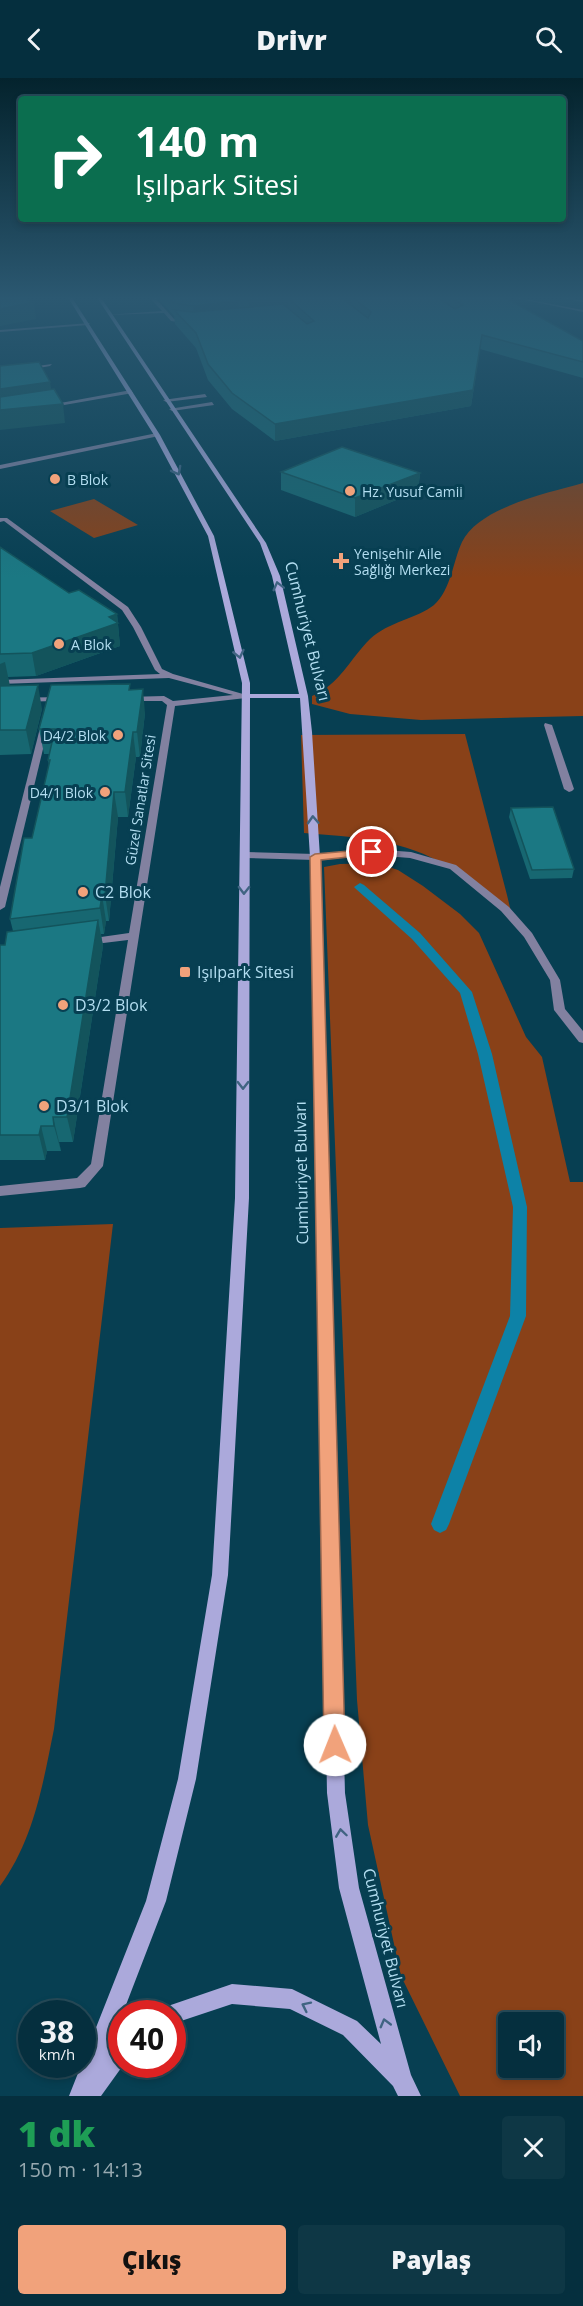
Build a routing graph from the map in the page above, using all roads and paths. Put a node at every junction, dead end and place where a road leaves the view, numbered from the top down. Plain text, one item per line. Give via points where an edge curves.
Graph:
1 (155, 390) edge
2 (136, 391) joint
3 (206, 396) dead end
4 (212, 404) dead end
5 (169, 405) junction
6 (44, 406) edge
7 (157, 435) junction
8 (0, 467) edge
9 (0, 520) edge
10 (170, 676) junction
11 (0, 682) edge
12 (246, 696) junction
13 (304, 696) junction
14 (51, 699) junction
15 (73, 699) edge
16 (119, 699) edge
17 (0, 700) edge
18 (171, 704) junction
19 (548, 725) dead end
20 (569, 789) dead end
21 (245, 855) junction
22 (315, 857) junction
23 (0, 907) edge
24 (133, 936) junction
25 (78, 943) edge
26 (583, 1039) edge
27 (0, 1191) edge
28 (186, 2009) edge
29 (108, 2069) edge
30 (405, 2088) edge
31 (80, 2096) edge
32 (88, 2096) edge

1 - 5 street, Cumhuriyet Bulvarı
2 - 6 street
2 - 7 street
3 - 5 street
4 - 5 street
13 -> 5 street, Cumhuriyet Bulvarı via 276,576 263,543
7 - 8 street
7 -> 12 street via 211,536
9 - 10 street via 5,519 124,609 159,670
10 - 11 street
10 - 12 street
12 - 13 street
12 - 18 street
12 - 21 street
22 -> 13 street, Cumhuriyet Bulvarı
14 - 15 street
14 - 17 street
14 - 23 street
16 - 18 street via 164,698
18 - 24 street, Güzel Sanatlar Sitesi
19 - 20 street
21 - 22 street
21 -> 31 street via 242,1198 220,1575 187,1779 156,1901
22 - 26 street via 372,852 401,854 453,867 505,909 528,935 555,980 560,1010
30 -> 22 street, Cumhuriyet Bulvarı via 349,1888 336,1793
24 - 25 street
24 - 27 street, Güzel Sanatlar Sitesi via 97,1166 80,1183
30 -> 28 street via 350,2028 292,1999 232,1994
29 - 32 street

